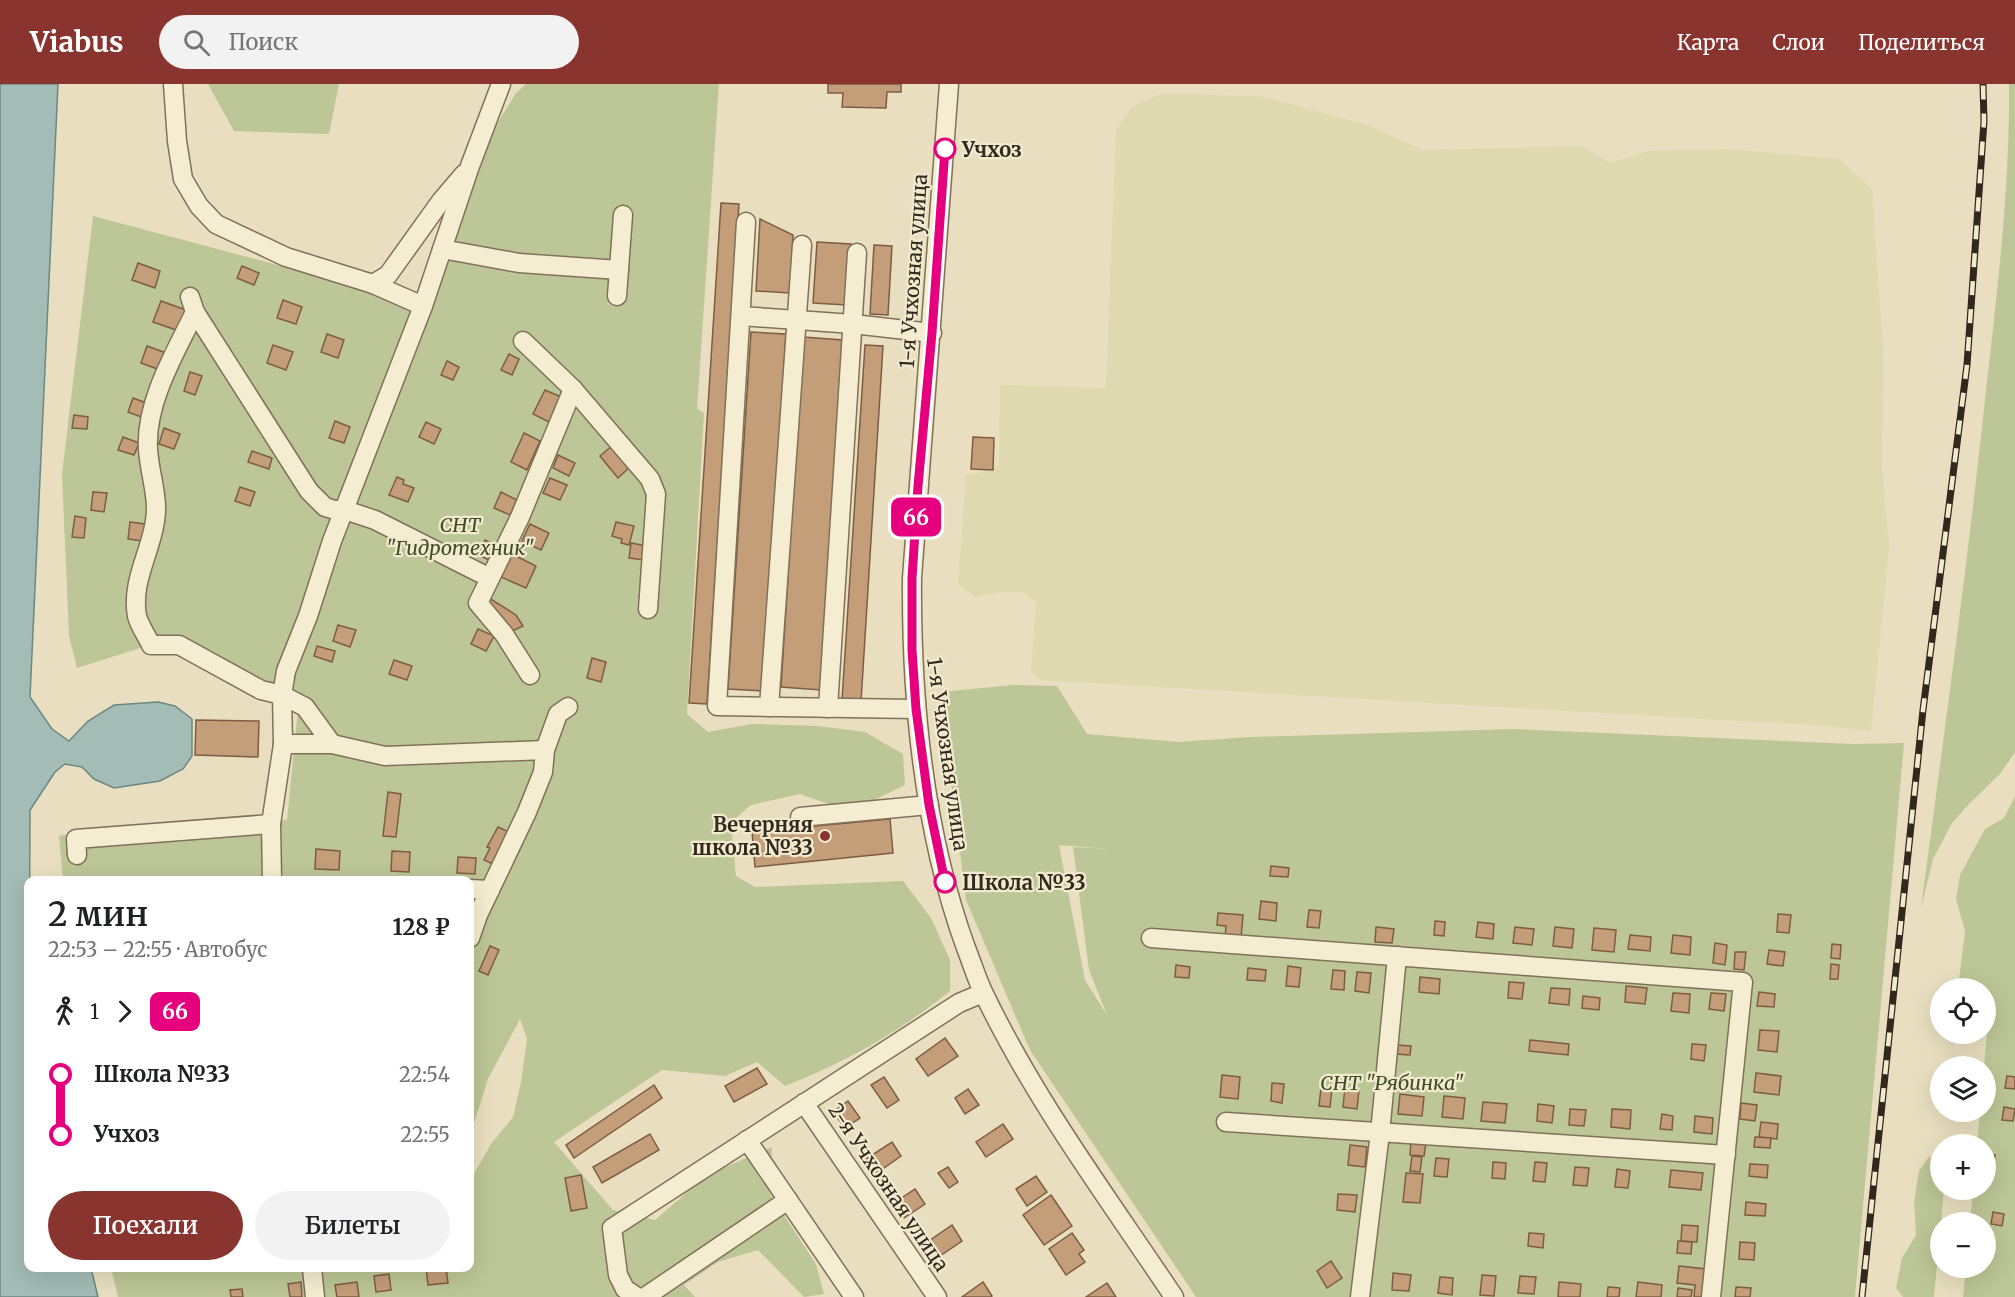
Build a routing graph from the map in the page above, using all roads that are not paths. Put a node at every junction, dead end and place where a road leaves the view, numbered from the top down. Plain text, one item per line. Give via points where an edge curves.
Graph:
1 (173, 84) edge
2 (501, 84) edge
3 (950, 84) edge
4 (471, 166) junction
5 (623, 214) dead end
6 (746, 222) dead end
7 (802, 245) dead end
8 (442, 249) junction
9 (857, 252) dead end
10 (619, 270) junction
11 (373, 284) junction
12 (617, 296) dead end
13 (423, 306) junction
14 (741, 316) junction
15 (796, 320) junction
16 (853, 324) junction
17 (932, 333) junction
18 (523, 341) dead end
19 (573, 389) junction
20 (345, 510) junction
21 (490, 578) junction
22 (648, 609) dead end
23 (530, 675) dead end
24 (282, 695) junction
25 (568, 707) dead end
26 (769, 707) junction
27 (828, 708) junction
28 (916, 709) junction
29 (283, 744) junction
30 (332, 744) junction
31 (545, 750) junction
32 (929, 805) junction
33 (800, 817) dead end
34 (271, 824) junction
35 (77, 855) dead end
36 (272, 876) edge
37 (474, 889) edge
38 (490, 890) junction
39 (474, 928) edge
40 (1151, 938) dead end
41 (1397, 956) junction
42 (983, 993) junction
43 (804, 1103) junction
44 (1226, 1122) dead end
45 (1380, 1133) junction
46 (747, 1140) junction
47 (1726, 1155) junction
48 (788, 1200) junction
49 (312, 1272) edge
50 (315, 1297) edge
51 (637, 1297) edge
52 (645, 1297) edge
53 (854, 1297) edge
54 (937, 1297) edge
55 (1174, 1297) edge
56 (1360, 1297) edge
57 (1711, 1297) edge

1 - 11 street via 183,178 199,206 216,224 286,257
2 - 4 street
3 - 17 street, 1-я Учхозная улица
4 - 8 street
4 - 11 street via 388,275
5 - 10 street
6 - 14 street
7 - 15 street
8 - 10 street via 519,263
8 - 13 street
9 - 16 street
10 - 12 street
11 - 13 street
13 - 20 street
14 - 15 street
14 - 26 street via 717,706
15 - 16 street
15 - 26 street
16 - 17 street
16 - 27 street
17 - 28 street, 1-я Учхозная улица via 912,578
18 - 19 street
19 - 21 street
19 - 22 street via 650,479 656,494
20 - 21 street via 375,520
20 - 24 street via 286,671
20 - 24 street via 325,507 309,491 192,305 150,421 148,447 156,508 152,537 136,589 138,617 151,645 179,645 261,690
21 - 23 street via 478,603
24 - 29 street
24 - 30 street via 305,707
25 - 31 street via 558,714
26 - 27 street
27 - 28 street
28 - 32 street, 1-я Учхозная улица
29 - 30 street
29 - 34 street
30 - 31 street via 385,756
31 - 38 street via 543,772
32 - 33 street
32 - 42 street, 1-я Учхозная улица via 943,875
34 - 35 street via 76,839
34 - 36 street
37 - 38 street
38 - 39 street
40 - 41 street
41 - 45 street
41 - 47 street via 1743,982
42 - 43 street via 958,1003
42 - 55 street, 1-я Учхозная улица via 1034,1088
43 - 46 street
43 - 54 street, 2-я Учхозная улица
44 - 45 street
45 - 47 street
45 - 56 street
46 - 48 street
46 - 51 street via 612,1228 618,1275 625,1289
47 - 57 street
48 - 52 street
48 - 53 street
49 - 50 street

